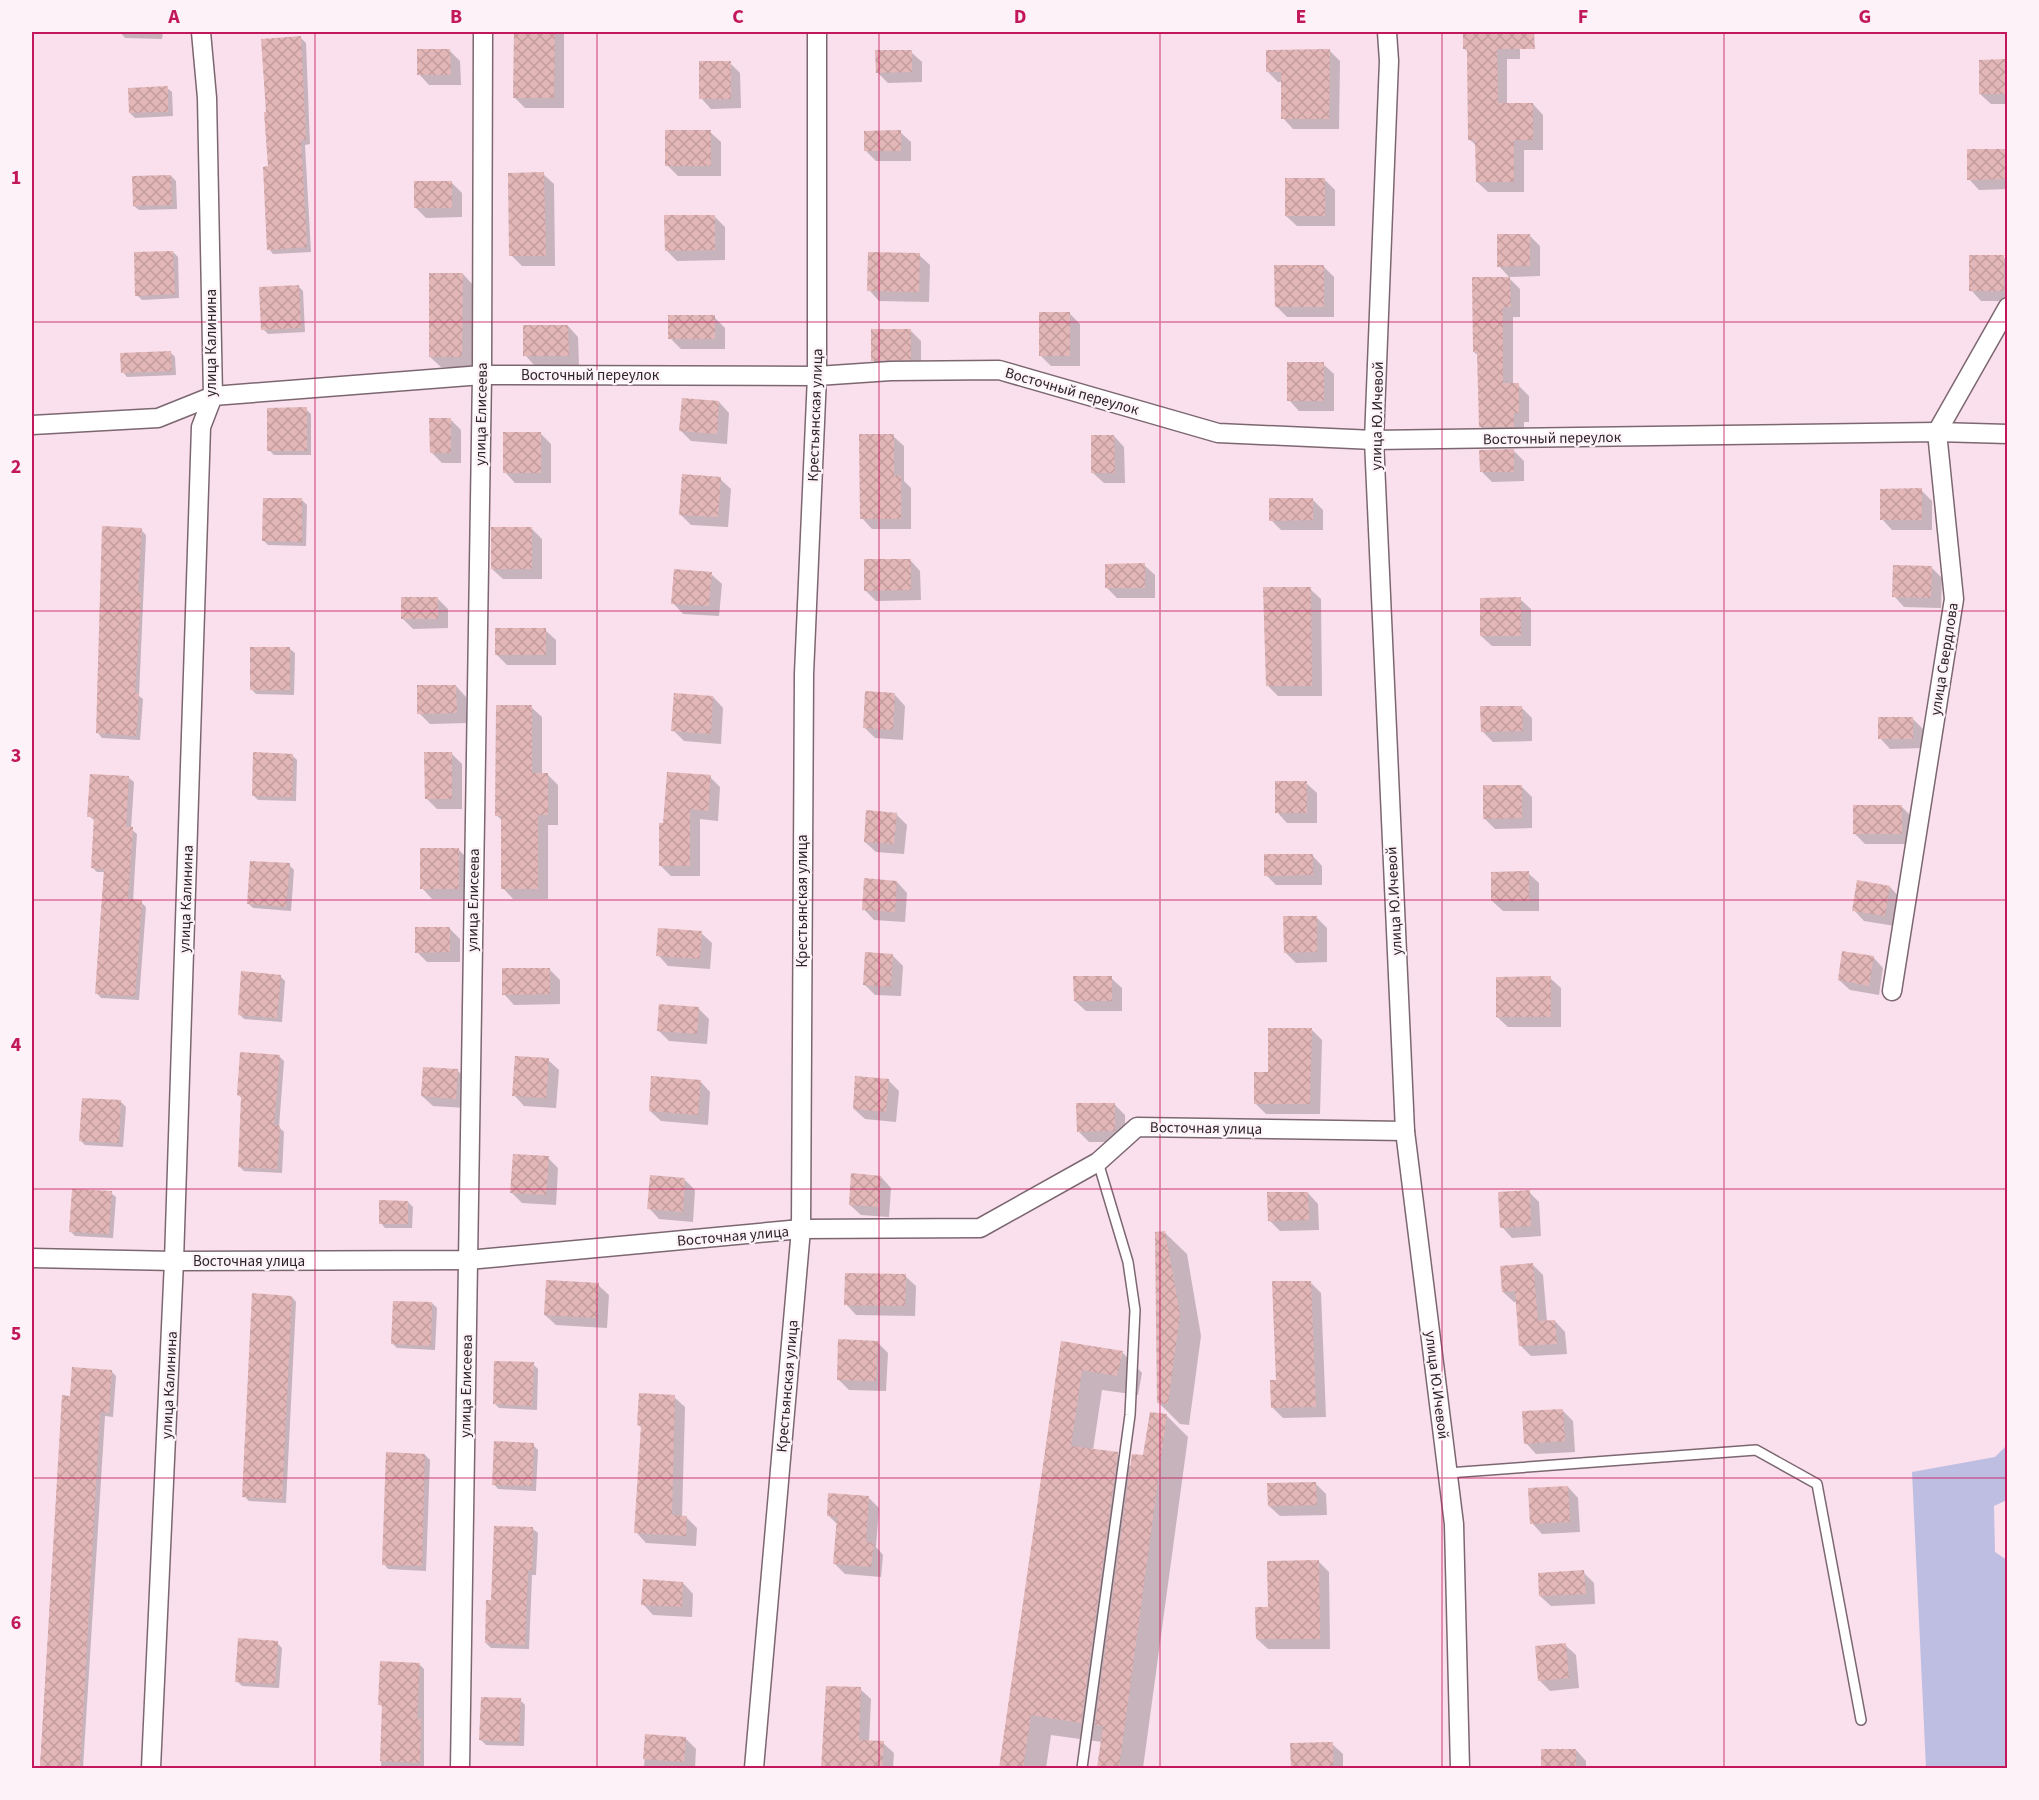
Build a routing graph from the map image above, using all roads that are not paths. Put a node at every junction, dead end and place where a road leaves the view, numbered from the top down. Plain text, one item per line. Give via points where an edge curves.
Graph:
1 (201, 32) edge
2 (483, 32) edge
3 (817, 32) edge
4 (1387, 32) edge
5 (2007, 307) edge
6 (482, 375) junction
7 (817, 376) junction
8 (213, 396) junction
9 (32, 425) edge
10 (1937, 432) junction
11 (2007, 434) edge
12 (1374, 440) junction
13 (1892, 991) dead end
14 (1405, 1131) junction
15 (1098, 1162) junction
16 (801, 1229) junction
17 (32, 1258) edge
18 (468, 1260) junction
19 (174, 1261) junction
20 (1448, 1473) junction
21 (1861, 1720) dead end
22 (151, 1768) edge
23 (460, 1768) edge
24 (754, 1768) edge
25 (1082, 1768) edge
26 (1460, 1768) edge

1 - 8 street, улица Калинина via 207,98
2 - 6 street, улица Елисеева
3 - 7 street, Крестьянская улица
4 - 12 street, улица Ю.Ичевой
5 - 10 street
6 - 7 street, Восточный переулок
6 - 8 street, Восточный переулок
6 - 18 street, улица Елисеева
7 - 12 street, Восточный переулок via 999,370 1218,433
7 - 16 street, Крестьянская улица via 804,674
8 - 9 street, Восточный переулок via 158,418
8 - 19 street, улица Калинина via 201,427
10 - 11 street, Восточный переулок
10 - 12 street, Восточный переулок
10 - 13 street, улица Свердлова via 1954,598
12 - 14 street, улица Ю.Ичевой
14 - 15 street, Восточная улица via 1137,1126
14 - 20 street, улица Ю.Ичевой
15 - 16 street, Восточная улица via 980,1228
15 - 25 lane via 1128,1262 1135,1310 1130,1415
16 - 18 street, Восточная улица
16 - 24 street, Крестьянская улица
17 - 19 street, Восточная улица
18 - 19 street, Восточная улица
18 - 23 street, улица Елисеева
19 - 22 street, улица Калинина
20 - 21 lane via 1756,1450 1817,1484
20 - 26 street, улица Ю.Ичевой via 1454,1524

